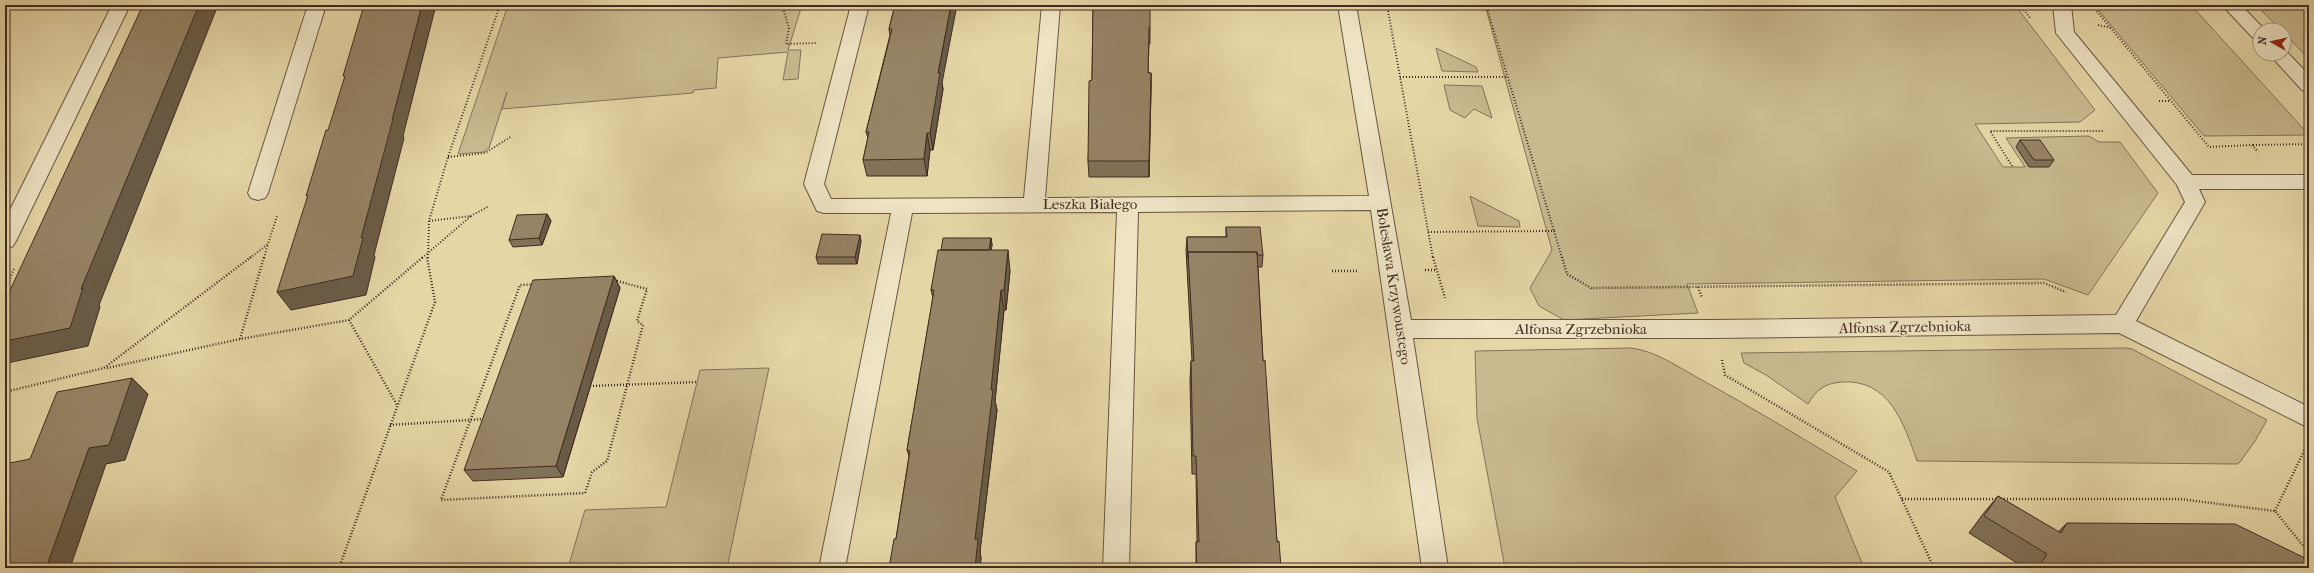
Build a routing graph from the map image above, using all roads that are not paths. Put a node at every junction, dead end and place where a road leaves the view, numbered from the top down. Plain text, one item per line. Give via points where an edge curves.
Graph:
1 (121, 5) edge
2 (316, 5) edge
3 (860, 5) edge
4 (1051, 5) edge
5 (1347, 5) edge
6 (2062, 5) edge
7 (2231, 5) edge
8 (2252, 27) edge
9 (2286, 62) edge
10 (2309, 86) edge
11 (2186, 182) junction
12 (2309, 182) edge
13 (258, 193) dead end
14 (1381, 203) junction
15 (1128, 204) junction
16 (903, 205) junction
17 (1034, 205) junction
18 (5, 241) edge
19 (2122, 324) junction
20 (1401, 329) junction
21 (2309, 418) edge
22 (832, 568) edge
23 (1116, 568) edge
24 (1435, 568) edge

1 - 18 street
2 - 13 street
3 - 16 street, Leszka Białego via 814,184 824,206
4 - 17 street
5 - 14 street, Bolesława Krzywoustego
6 - 11 street via 2065,33
7 - 8 street
9 - 10 street
11 - 12 street
11 - 19 street via 2195,202
14 - 15 street, Leszka Białego
14 - 20 street, Bolesława Krzywoustego
15 - 17 street, Leszka Białego
15 - 23 street
16 - 17 street, Leszka Białego
16 - 22 street
19 - 20 street, Alfonsa Zgrzebnioka via 1714,329
19 - 21 street
20 - 24 street, Bolesława Krzywoustego

